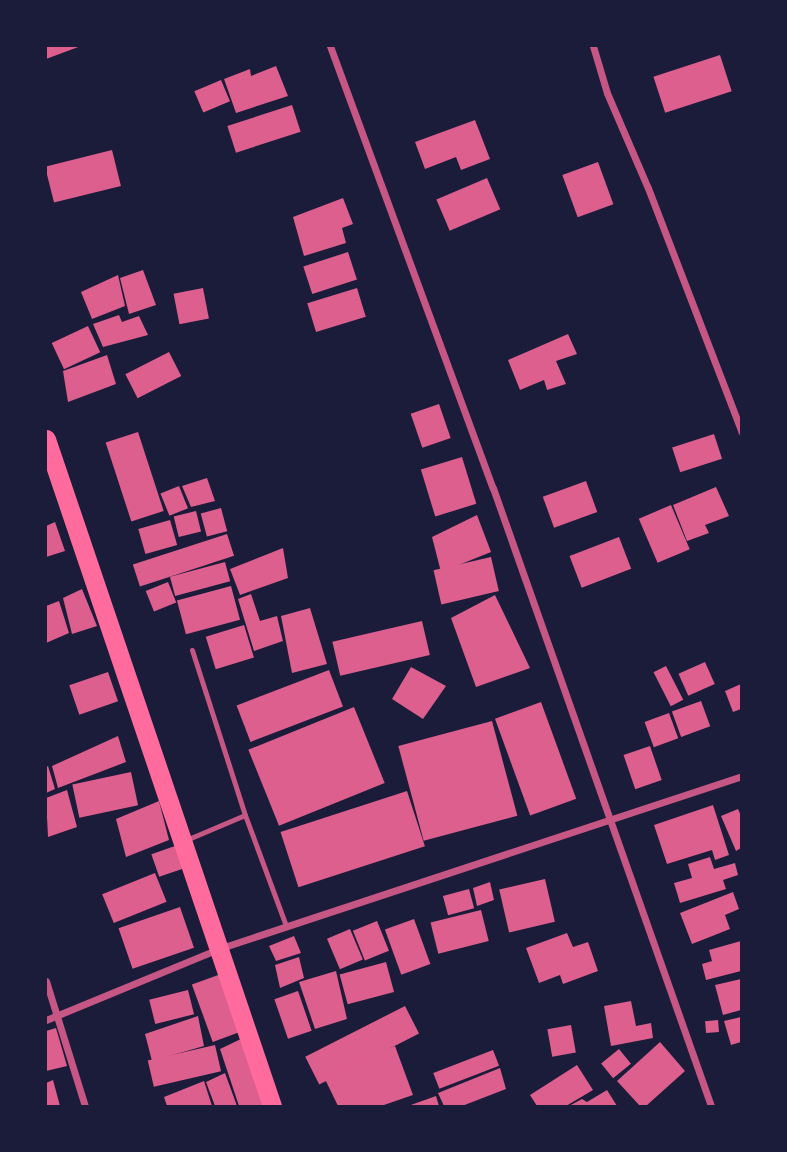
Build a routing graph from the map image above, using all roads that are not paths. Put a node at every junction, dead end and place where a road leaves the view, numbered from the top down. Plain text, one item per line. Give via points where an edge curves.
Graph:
1 (330, 46) edge
2 (593, 46) edge
3 (741, 433) edge
4 (46, 439) edge
5 (192, 650) dead end
6 (741, 776) edge
7 (245, 815) junction
8 (609, 820) junction
9 (183, 842) junction
10 (286, 926) junction
11 (218, 949) junction
12 (46, 981) edge
13 (58, 1016) junction
14 (46, 1020) edge
15 (85, 1107) edge
16 (272, 1107) edge
17 (711, 1107) edge

1 - 8 street
2 - 3 street via 607,93
4 - 9 highway
5 - 7 lane
6 - 8 street
7 - 9 lane
7 - 10 lane
8 - 10 street
8 - 17 street
9 - 11 highway
10 - 11 street
11 - 13 street
11 - 16 highway
12 - 13 street
13 - 14 street
13 - 15 street

